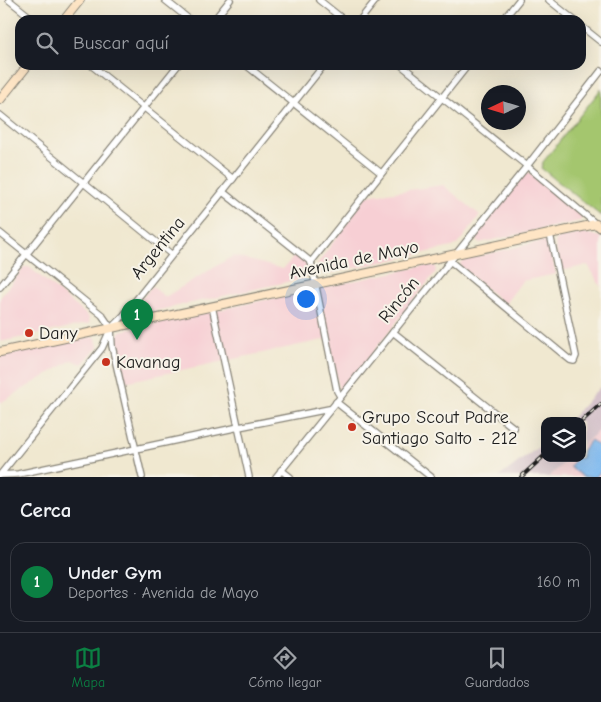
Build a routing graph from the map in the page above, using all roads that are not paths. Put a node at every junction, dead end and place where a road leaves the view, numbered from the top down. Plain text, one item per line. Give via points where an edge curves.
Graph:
1 (9, 0) edge
2 (80, 0) edge
3 (165, 0) edge
4 (230, 0) edge
5 (319, 0) edge
6 (376, 0) edge
7 (519, 0) edge
8 (549, 0) edge
9 (28, 15) edge
10 (68, 15) edge
11 (184, 15) edge
12 (218, 15) edge
13 (338, 15) edge
14 (364, 15) edge
15 (507, 15) edge
16 (568, 15) edge
17 (586, 30) edge
18 (601, 42) edge
19 (24, 70) edge
20 (97, 70) edge
21 (174, 70) edge
22 (252, 70) edge
23 (320, 70) edge
24 (407, 70) edge
25 (464, 70) edge
26 (601, 71) edge
27 (442, 98) junction
28 (0, 100) edge
29 (294, 103) junction
30 (144, 107) junction
31 (0, 115) edge
32 (527, 166) junction
33 (381, 173) junction
34 (233, 179) junction
35 (83, 183) junction
36 (223, 192) junction
37 (598, 226) edge
38 (0, 233) edge
39 (550, 234) junction
40 (26, 253) junction
41 (172, 254) junction
42 (456, 254) junction
43 (450, 261) junction
44 (311, 262) junction
45 (315, 284) junction
46 (0, 287) edge
47 (212, 306) junction
48 (111, 328) junction
49 (393, 332) junction
50 (0, 352) edge
51 (340, 396) junction
52 (336, 402) junction
53 (329, 409) junction
54 (238, 426) junction
55 (514, 428) dead end
56 (136, 449) junction
57 (281, 470) junction
58 (0, 476) edge
59 (142, 477) edge
60 (249, 477) edge
61 (276, 477) edge
62 (290, 477) edge
63 (431, 477) edge

1 - 9 street
2 - 10 main road
3 - 11 street
4 - 12 street
5 - 13 street
6 - 14 street
7 - 15 street
8 - 16 street
17 - 18 street
19 - 28 main road
20 - 30 street
21 - 30 street
22 - 29 street
23 - 29 street, Argentina
24 - 27 street
25 - 27 street
26 - 32 street, Rincón
27 - 32 street
27 - 33 street
29 - 33 street
29 - 34 street, Argentina
30 - 34 street
30 - 35 street
31 - 35 street
32 - 37 street
32 - 42 street, Rincón
33 - 44 street
34 - 36 street, Argentina
35 - 40 street
35 - 41 street
36 - 41 street, Argentina
36 - 44 street
37 - 39 main road, Avenida de Mayo
38 - 40 street
39 - 42 main road, Avenida de Mayo
39 - 43 street via 576,356 574,361
40 - 46 street
40 - 48 street via 102,315
41 - 48 street, Argentina
42 - 43 street, Rincón
42 - 45 main road, Avenida de Mayo
43 - 49 street, Rincón
44 - 45 street
45 - 47 main road, Avenida de Mayo
45 - 51 street
47 - 48 main road, Avenida de Mayo
47 - 54 street
48 - 50 main road, Avenida de Mayo
48 - 56 street via 112,346
48 - 58 street, Argentina via 102,348
49 - 51 street, Rincón
49 - 55 street
51 - 52 street, Rincón
52 - 53 street, Rincón
52 - 63 street
53 - 54 street
53 - 57 street, Rincón
54 - 56 street
54 - 60 street
56 - 58 street
56 - 59 street
57 - 61 street, Rincón
57 - 62 street

